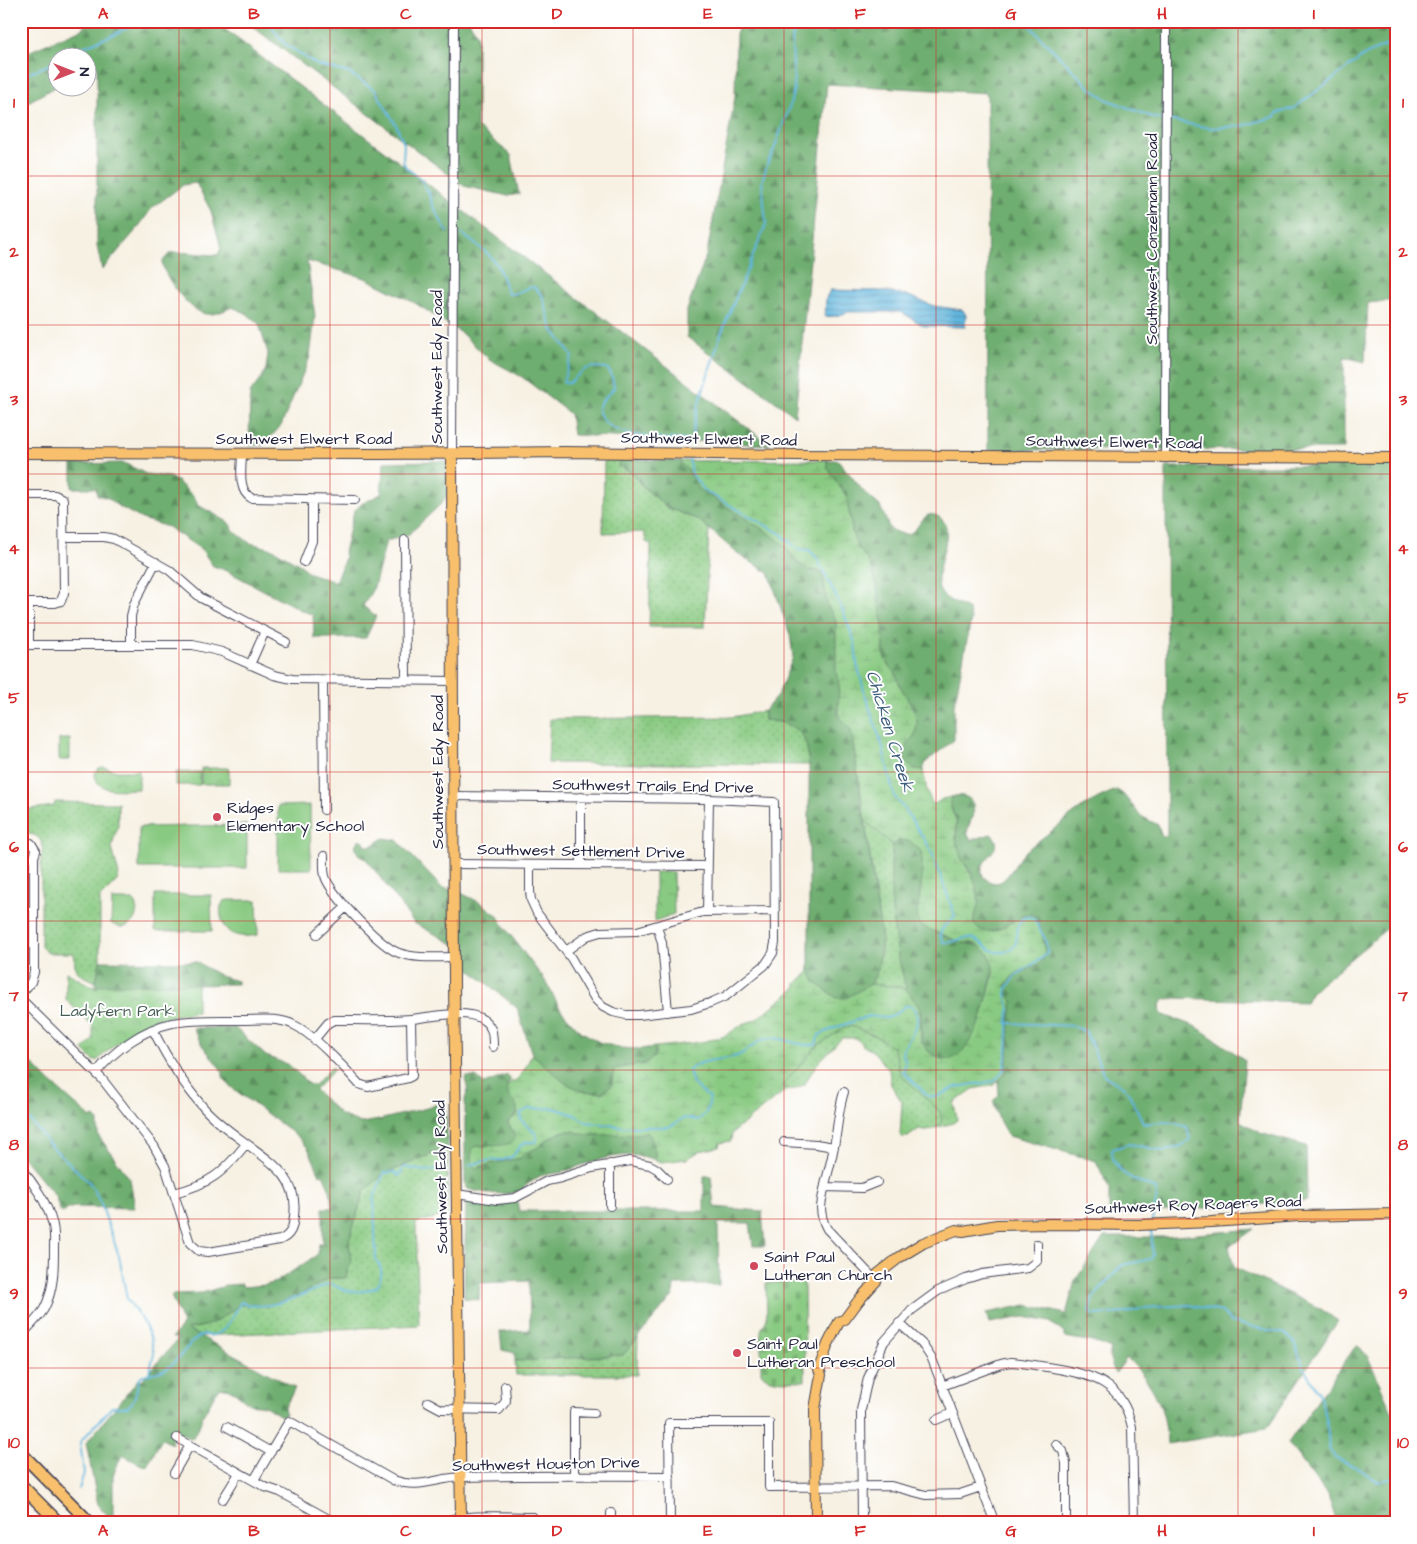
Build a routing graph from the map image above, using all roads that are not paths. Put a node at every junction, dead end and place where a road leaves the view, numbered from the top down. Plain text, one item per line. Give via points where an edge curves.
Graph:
1 (454, 21) edge
2 (1166, 21) edge
3 (21, 453) edge
4 (242, 453) junction
5 (452, 454) junction
6 (1165, 458) junction
7 (1396, 458) edge
8 (21, 495) edge
9 (312, 500) junction
10 (355, 500) dead end
11 (64, 538) junction
12 (405, 540) dead end
13 (156, 562) junction
14 (304, 562) dead end
15 (25, 603) edge
16 (265, 631) junction
17 (286, 642) dead end
18 (25, 645) edge
19 (131, 645) junction
20 (250, 665) junction
21 (323, 680) junction
22 (406, 681) junction
23 (453, 681) junction
24 (453, 796) junction
25 (581, 797) junction
26 (709, 799) junction
27 (324, 810) dead end
28 (21, 843) edge
29 (324, 856) dead end
30 (453, 864) junction
31 (530, 865) junction
32 (581, 865) junction
33 (707, 866) junction
34 (346, 907) junction
35 (775, 911) junction
36 (707, 912) junction
37 (657, 926) junction
38 (317, 934) dead end
39 (566, 951) junction
40 (454, 957) junction
41 (21, 994) edge
42 (21, 999) edge
43 (668, 1012) junction
44 (454, 1014) junction
45 (411, 1020) junction
46 (153, 1030) junction
47 (314, 1040) junction
48 (493, 1047) dead end
49 (96, 1073) junction
50 (844, 1092) dead end
51 (784, 1142) dead end
52 (246, 1144) junction
53 (834, 1147) junction
54 (610, 1164) junction
55 (22, 1172) edge
56 (667, 1179) dead end
57 (876, 1182) dead end
58 (825, 1187) junction
59 (174, 1193) junction
60 (456, 1194) junction
61 (610, 1206) dead end
62 (1396, 1214) edge
63 (1037, 1244) dead end
64 (876, 1281) junction
65 (899, 1324) junction
66 (21, 1335) edge
67 (505, 1386) dead end
68 (942, 1386) junction
69 (428, 1402) dead end
70 (460, 1409) junction
71 (594, 1412) dead end
72 (952, 1413) junction
73 (936, 1420) dead end
74 (227, 1427) dead end
75 (177, 1438) dead end
76 (1056, 1444) dead end
77 (190, 1445) junction
78 (271, 1452) junction
79 (21, 1453) edge
80 (174, 1473) dead end
81 (239, 1473) junction
82 (574, 1476) junction
83 (670, 1476) junction
84 (461, 1477) junction
85 (254, 1480) junction
86 (21, 1485) edge
87 (815, 1486) junction
88 (861, 1486) junction
89 (981, 1487) junction
90 (223, 1499) dead end
91 (611, 1513) dead end
92 (461, 1520) edge
93 (59, 1523) edge
94 (90, 1523) edge
95 (336, 1523) edge
96 (443, 1523) edge
97 (538, 1523) edge
98 (611, 1523) edge
99 (670, 1523) edge
100 (816, 1523) edge
101 (862, 1523) edge
102 (994, 1523) edge
103 (1066, 1523) edge
104 (1134, 1523) edge

1 - 5 street, Southwest Edy Road
2 - 6 street, Southwest Conzelmann Road
3 - 4 main road, Southwest Elwert Road
4 - 5 main road, Southwest Elwert Road
4 - 9 street via 243,488 249,498
5 - 6 main road, Southwest Elwert Road via 611,452
5 - 23 main road, Southwest Edy Road
6 - 7 main road, Southwest Elwert Road
8 - 11 street via 59,496 63,502
9 - 10 street
9 - 14 street via 312,541
11 - 13 street via 108,537
11 - 15 street via 64,593 61,601
12 - 22 street
13 - 16 street via 201,598
13 - 19 street via 134,604
15 - 18 street
16 - 17 street
16 - 20 street
18 - 19 street
19 - 20 street via 199,646
20 - 21 street via 282,678
21 - 22 street
21 - 27 street
22 - 23 street
23 - 24 main road, Southwest Edy Road
24 - 25 street, Southwest Trails End Drive
24 - 30 main road, Southwest Edy Road
25 - 26 street, Southwest Trails End Drive
25 - 32 street
26 - 33 street
26 - 35 street, Southwest Trails End Drive via 774,802
28 - 41 street via 33,844 36,851 34,972 31,982
29 - 34 street via 326,878
30 - 31 street, Southwest Settlement Drive
30 - 40 main road, Southwest Edy Road
31 - 32 street, Southwest Settlement Drive
31 - 39 street via 534,907
32 - 33 street, Southwest Settlement Drive
33 - 36 street
34 - 38 street
34 - 40 street via 397,953
35 - 36 street
35 - 43 street via 774,948 764,965 726,996 698,1008
36 - 37 street
37 - 39 street via 632,932 600,932 587,936
37 - 43 street via 662,943
39 - 43 street via 603,1007 632,1016
40 - 44 main road, Southwest Edy Road
42 - 49 street
44 - 45 street
44 - 48 street via 475,1017 487,1024 492,1033
44 - 60 main road, Southwest Edy Road
45 - 47 street via 334,1020
45 - 47 street via 412,1076 368,1087 362,1086
46 - 47 street via 181,1022 272,1020 294,1025
46 - 49 street via 118,1051
46 - 52 street via 168,1060 204,1108
49 - 59 street via 154,1146
50 - 53 street
51 - 53 street
52 - 59 street via 215,1177 194,1188
52 - 59 street via 277,1166 293,1193 295,1209 291,1232 286,1237 212,1252 199,1251 190,1243
53 - 58 street
54 - 56 street via 644,1163
54 - 60 street via 541,1183 515,1198 497,1200
54 - 61 street
55 - 66 street via 44,1202 52,1220 54,1270 44,1308
57 - 58 street via 862,1188
58 - 64 street via 821,1213 826,1228
60 - 70 main road, Southwest Edy Road
62 - 64 main road, Southwest Roy Rogers Road via 1170,1224 982,1227 963,1231 930,1247
63 - 65 street via 1037,1261 1028,1268 982,1274 944,1288 925,1299
64 - 87 main road, Southwest Roy Rogers Road via 839,1322 819,1369
65 - 68 street via 926,1348
65 - 88 street via 878,1354 864,1393
67 - 70 street via 506,1401 499,1410
68 - 72 street
68 - 104 street via 1011,1362 1080,1372 1104,1383 1123,1403 1131,1421
69 - 70 street via 441,1409
70 - 84 main road, Southwest Edy Road
71 - 82 street via 574,1412
72 - 73 street
72 - 89 street
74 - 78 street
75 - 77 street
76 - 103 street via 1063,1451 1066,1463
77 - 80 street
77 - 81 street
78 - 84 street, Southwest Houston Drive via 289,1421 404,1484 417,1485
78 - 85 street
79 - 94 highway
81 - 85 street
81 - 90 street
82 - 83 street, Southwest Houston Drive
82 - 84 street, Southwest Houston Drive
83 - 87 street via 669,1423 769,1423 769,1487
83 - 99 street
84 - 92 main road, Southwest Edy Road
85 - 95 street
86 - 93 highway
87 - 88 street
87 - 100 main road, Southwest Roy Rogers Road
88 - 89 street via 890,1486 926,1495 960,1494
88 - 101 street
89 - 102 street
91 - 98 street
92 - 96 street via 452,1518
92 - 97 street via 533,1517

